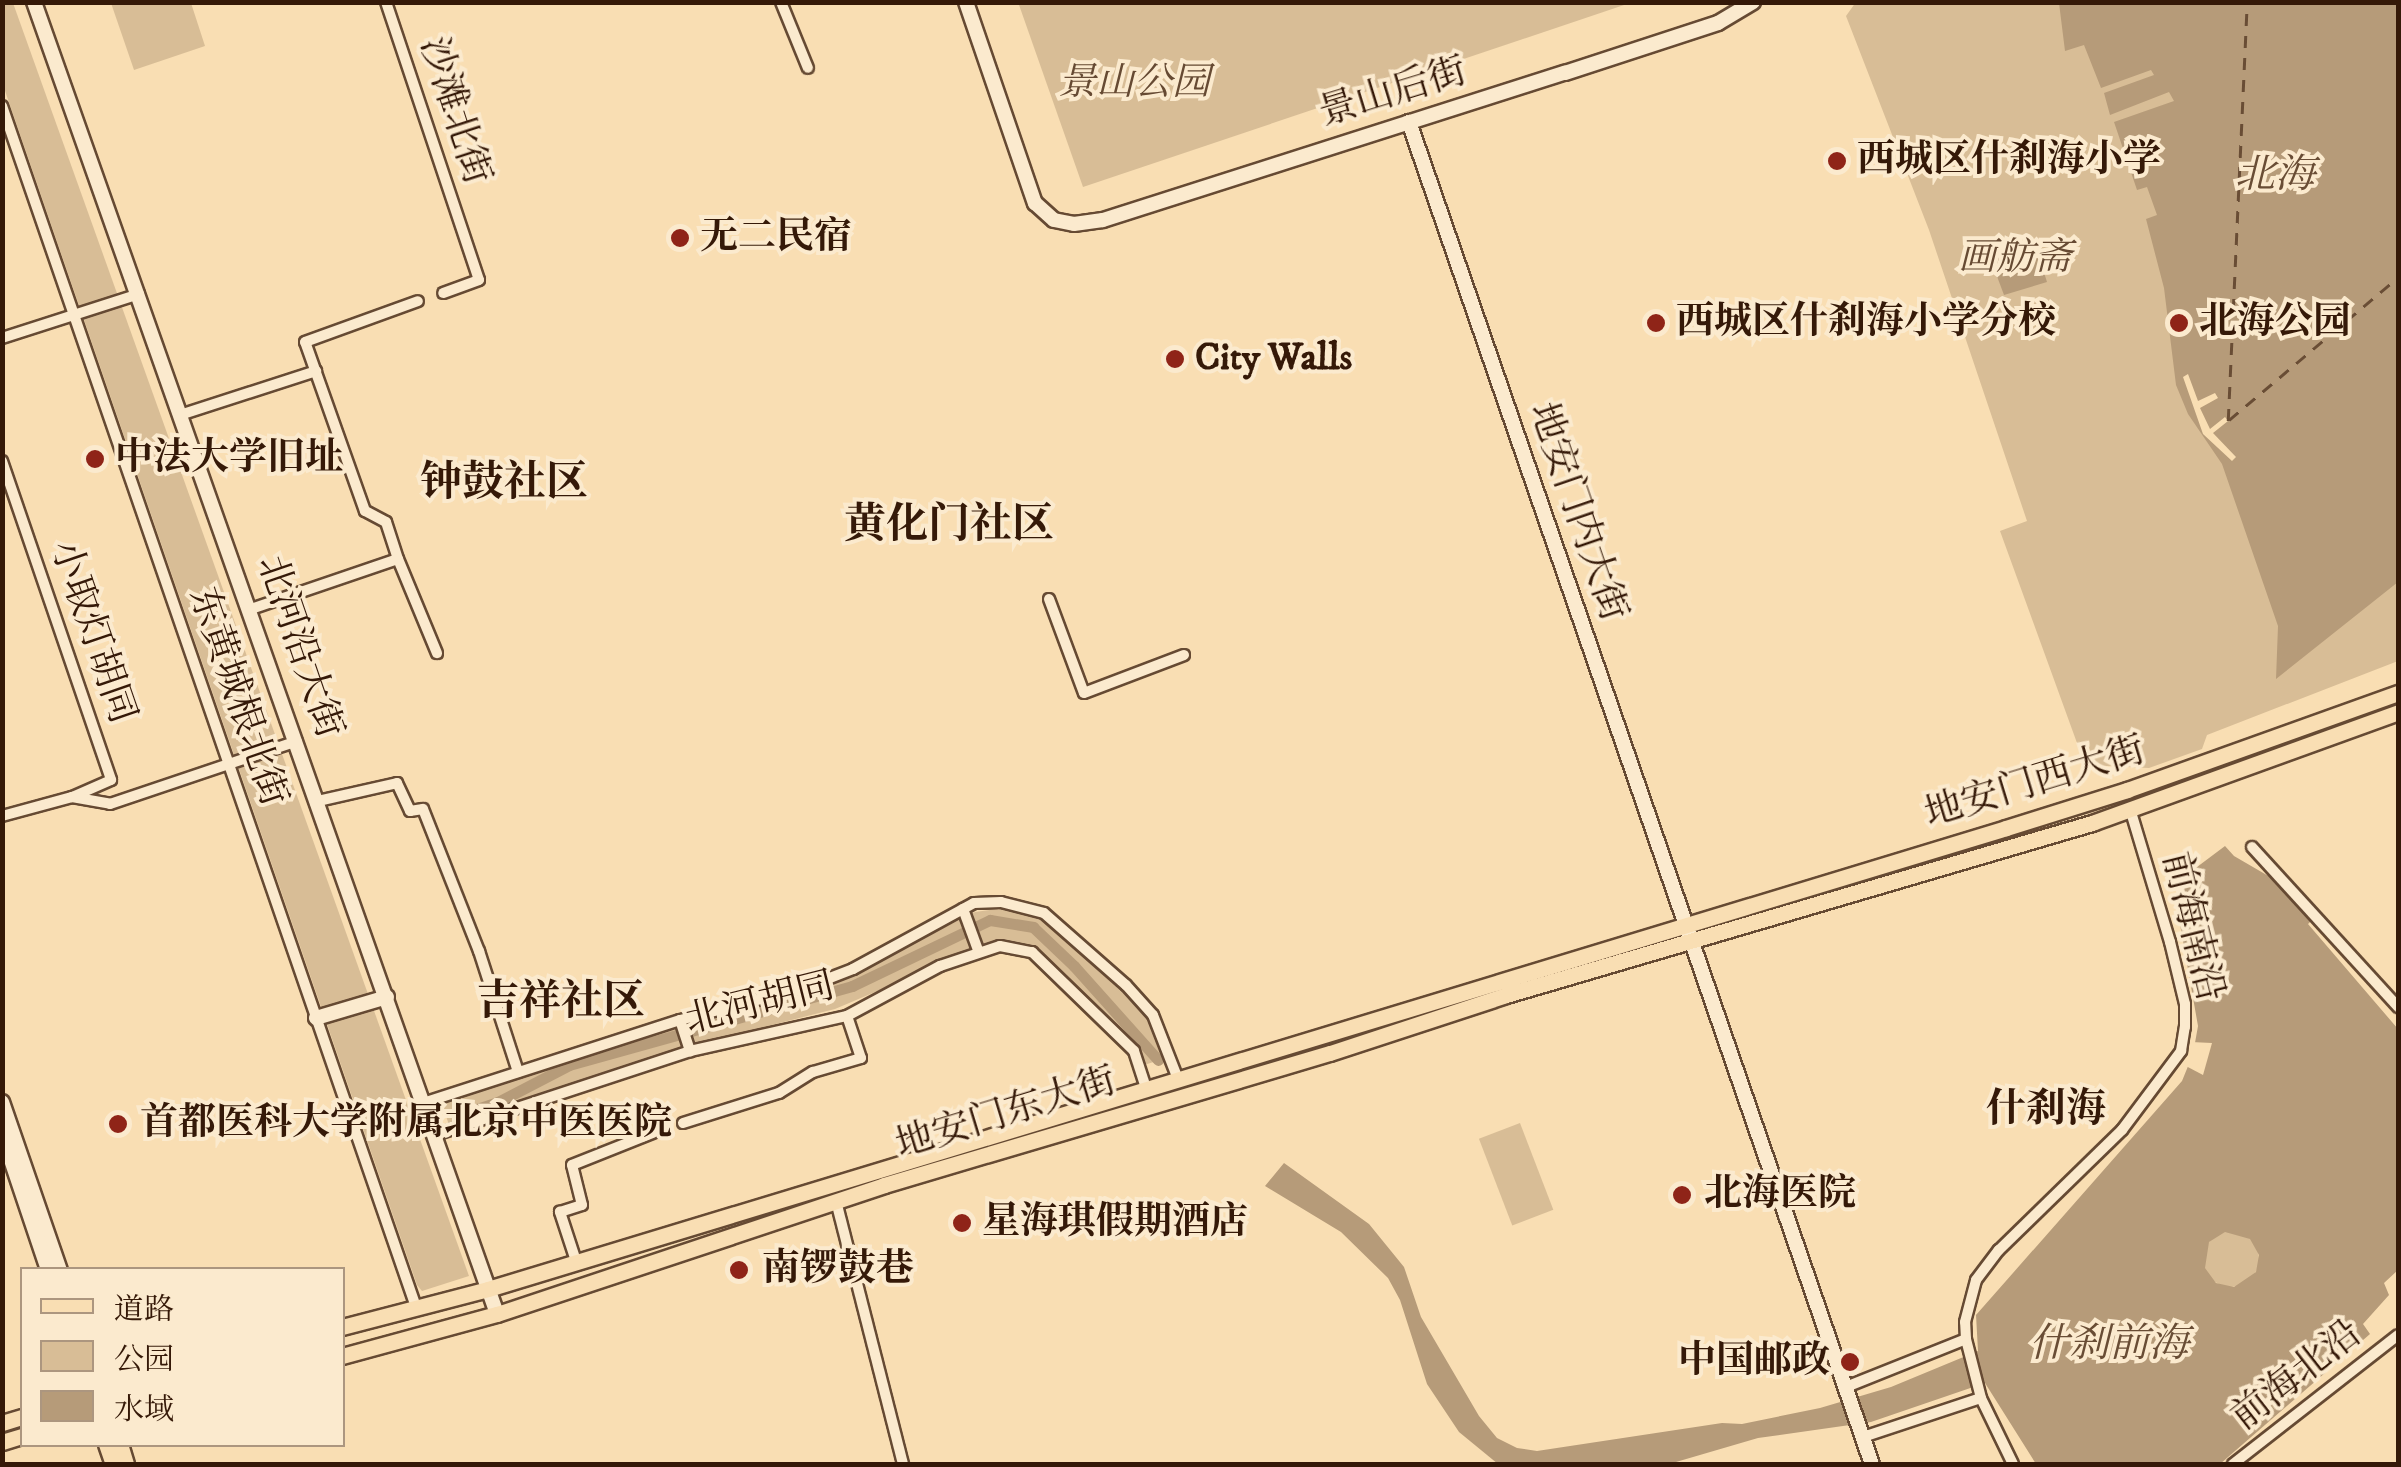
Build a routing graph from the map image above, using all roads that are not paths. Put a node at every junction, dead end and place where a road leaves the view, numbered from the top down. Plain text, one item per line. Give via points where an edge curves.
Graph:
1 (34, 2) edge
2 (386, 2) edge
3 (781, 2) edge
4 (966, 2) edge
5 (1753, 2) edge
6 (808, 68) dead end
7 (2, 106) edge
8 (1409, 122) junction
9 (443, 292) dead end
10 (139, 294) junction
11 (418, 301) dead end
12 (73, 314) junction
13 (2, 338) edge
14 (316, 372) junction
15 (183, 414) junction
16 (2, 462) edge
17 (398, 560) junction
18 (1048, 599) dead end
19 (251, 610) junction
20 (437, 653) dead end
21 (1184, 655) dead end
22 (2398, 693) edge
23 (2398, 712) edge
24 (297, 741) junction
25 (229, 765) junction
26 (72, 797) junction
27 (318, 801) junction
28 (2130, 809) junction
29 (2, 816) edge
30 (2252, 847) dead end
31 (963, 909) junction
32 (1688, 931) junction
33 (978, 950) junction
34 (387, 997) junction
35 (2398, 1007) edge
36 (847, 1016) junction
37 (316, 1018) junction
38 (680, 1020) junction
39 (690, 1051) junction
40 (518, 1072) junction
41 (1178, 1079) junction
42 (1146, 1088) junction
43 (2, 1102) edge
44 (423, 1102) junction
45 (683, 1123) dead end
46 (2, 1133) edge
47 (654, 1133) dead end
48 (434, 1135) junction
49 (836, 1202) junction
50 (576, 1262) junction
51 (47, 1267) edge
52 (59, 1267) edge
53 (488, 1289) junction
54 (416, 1308) junction
55 (497, 1314) junction
56 (345, 1326) edge
57 (2398, 1335) edge
58 (1966, 1339) junction
59 (345, 1355) edge
60 (1846, 1387) junction
61 (1980, 1398) junction
62 (1863, 1437) junction
63 (903, 1464) edge
64 (1872, 1464) edge
65 (2013, 1464) edge
66 (2233, 1464) edge

1 - 10 main road, 北河沿大街
2 - 9 street, 沙滩北街 via 479,280
3 - 6 street
4 - 8 main road, 景山后街 via 1030,190 1047,216 1062,223 1103,220
5 - 8 main road, 景山后街 via 1718,23
7 - 12 street, 东黄城根北街
8 - 32 main road, 地安门内大街
10 - 12 street
10 - 15 main road, 北河沿大街
11 - 14 street via 305,342
12 - 13 street
12 - 25 street, 东黄城根北街
14 - 15 street
14 - 17 street via 364,512 386,522
15 - 19 main road, 北河沿大街
16 - 26 street, 小取灯胡同 via 112,780
17 - 19 street
17 - 20 street
18 - 21 street via 1084,693
19 - 24 main road, 北河沿大街
22 - 32 main road, 地安门西大街 via 2127,790
23 - 28 main road, 地安门西大街
24 - 25 street
24 - 27 main road, 北河沿大街
25 - 26 street via 110,804
25 - 37 street, 东黄城根北街
26 - 29 street
27 - 34 main road, 北河沿大街
27 - 40 street via 397,782 410,812 423,809
28 - 32 main road, 地安门西大街
28 - 58 street, 前海南沿 via 2186,1004 2180,1051 2122,1130 1976,1280
30 - 35 street
31 - 33 street
31 - 38 street via 852,970
31 - 41 street via 1001,902 1044,913 1074,935 1153,1014
32 - 41 main road, 地安门东大街
32 - 49 main road, 地安门东大街
32 - 60 main road, 地安门内大街
33 - 36 street, 北河胡同
33 - 42 street via 1032,952 1134,1051
34 - 37 main road
34 - 44 main road, 北河沿大街
36 - 39 street, 北河胡同
36 - 45 street via 861,1058
37 - 54 street, 东黄城根北街
38 - 39 street
38 - 40 street
39 - 48 street, 北河胡同
40 - 44 street
41 - 42 main road, 地安门东大街
42 - 50 main road, 地安门东大街
43 - 52 main road
44 - 48 main road, 北河沿大街
46 - 51 main road
47 - 50 street via 572,1165 582,1204 560,1212
48 - 53 main road, 北河沿大街
49 - 55 main road, 地安门东大街
49 - 63 street
50 - 53 main road, 地安门东大街
53 - 54 main road, 地安门东大街
53 - 55 main road, 北河沿大街
54 - 56 main road, 地安门东大街
55 - 59 main road, 地安门东大街
57 - 66 street, 前海北沿
58 - 60 street
58 - 61 street
60 - 62 main road, 地安门内大街
61 - 62 street
61 - 65 street
62 - 64 main road, 地安门内大街

